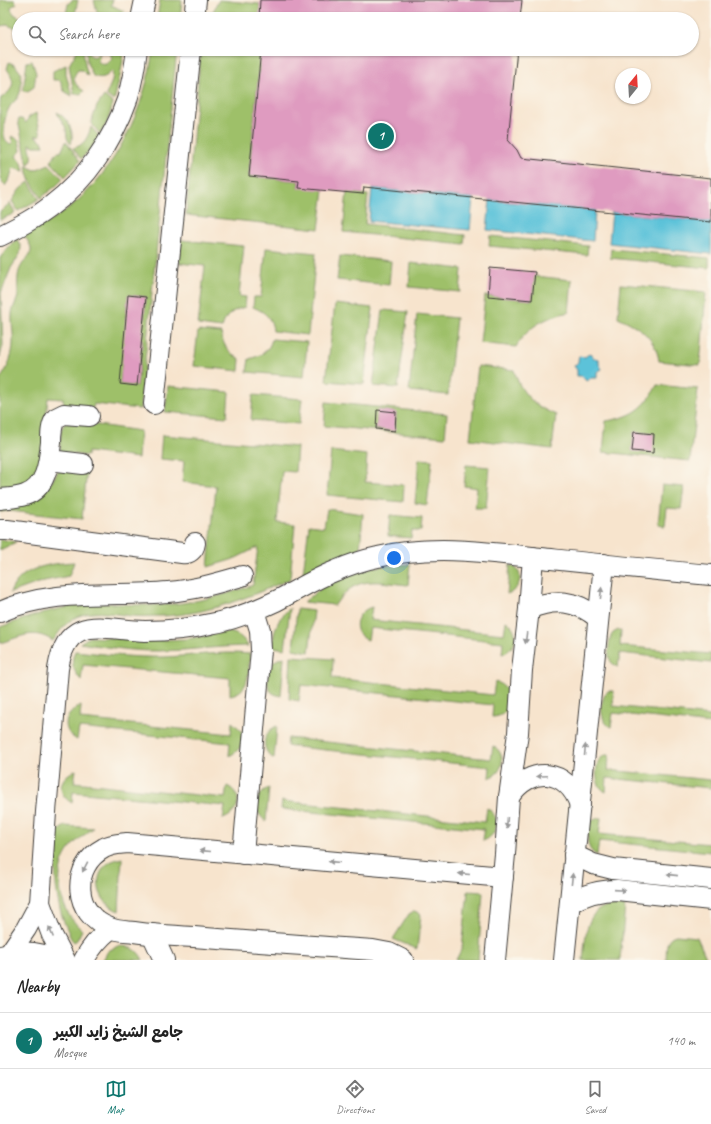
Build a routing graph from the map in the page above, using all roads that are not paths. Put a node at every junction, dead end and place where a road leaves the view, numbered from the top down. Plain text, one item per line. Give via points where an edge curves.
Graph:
1 (144, 0) edge
2 (196, 0) edge
3 (142, 12) edge
4 (195, 12) edge
5 (136, 56) edge
6 (190, 56) edge
7 (0, 236) edge
8 (154, 404) dead end
9 (89, 416) dead end
10 (49, 460) junction
11 (82, 464) dead end
12 (0, 499) edge
13 (0, 530) edge
14 (195, 543) dead end
15 (533, 557) junction
16 (604, 564) junction
17 (711, 575) edge
18 (242, 576) dead end
19 (529, 609) junction
20 (1, 610) edge
21 (254, 611) junction
22 (598, 618) junction
23 (509, 797) junction
24 (580, 805) junction
25 (243, 854) junction
26 (574, 855) junction
27 (502, 877) junction
28 (711, 879) edge
29 (711, 900) edge
30 (40, 903) junction
31 (570, 903) junction
32 (110, 929) junction
33 (152, 934) junction
34 (5, 955) edge
35 (57, 960) edge
36 (65, 960) edge
37 (84, 960) edge
38 (164, 960) edge
39 (403, 960) edge
40 (495, 960) edge
41 (564, 960) edge

1 - 3 lane
2 - 4 lane
5 - 7 lane via 127,100 116,125 90,168 74,187 52,206
6 - 8 lane
9 - 10 lane via 64,414 56,418 52,427
10 - 11 lane
10 - 12 lane via 47,471 34,489 26,495
13 - 14 lane via 182,553 189,552
15 - 16 lane
15 - 19 lane
15 - 21 lane via 466,550 421,550 377,557 335,570
16 - 17 lane
22 -> 16 lane
18 - 20 lane via 192,589 57,597
19 - 22 lane via 540,604 563,602 582,607
19 -> 23 lane via 518,733
21 - 25 lane via 260,630 261,650
21 - 30 lane via 211,624 167,630 91,627 76,633 64,646 58,669
24 -> 22 lane
24 -> 23 lane via 571,787 555,776 534,776 523,781
23 -> 27 lane
24 - 26 lane
27 -> 25 lane
25 -> 32 lane via 127,843 105,847 87,862 79,884 84,906 100,924
28 -> 26 lane via 613,869 593,864
31 -> 26 lane
27 - 40 lane
31 -> 29 lane via 580,897 604,890
30 - 34 lane via 26,929
36 -> 30 lane
31 - 41 lane
32 - 33 lane
32 - 37 lane via 99,938
33 - 38 lane
33 - 39 lane via 373,950 389,953
34 - 35 lane via 25,952

